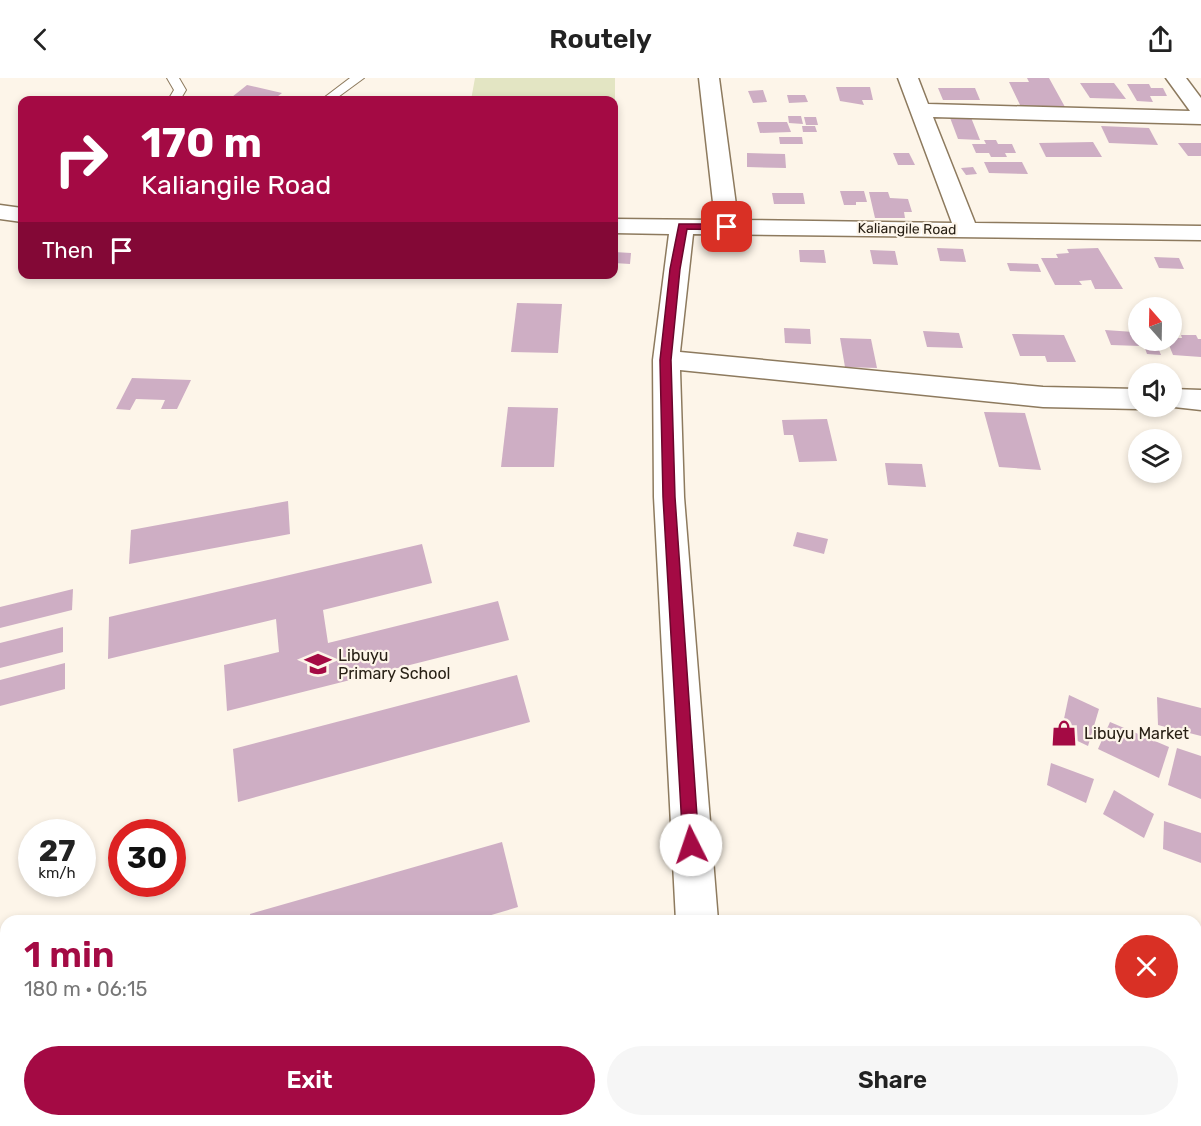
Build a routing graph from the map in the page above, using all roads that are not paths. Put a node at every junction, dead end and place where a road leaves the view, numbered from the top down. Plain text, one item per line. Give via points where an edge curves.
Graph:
1 (173, 78) edge
2 (358, 78) edge
3 (709, 78) edge
4 (908, 78) edge
5 (1176, 78) edge
6 (176, 96) edge
7 (333, 96) edge
8 (920, 110) junction
9 (1201, 112) edge
10 (1201, 118) edge
11 (0, 212) edge
12 (18, 214) edge
13 (618, 226) edge
14 (682, 226) junction
15 (727, 227) junction
16 (966, 230) junction
17 (1201, 232) edge
18 (666, 360) junction
19 (1128, 399) edge
20 (1182, 399) edge
21 (1201, 400) edge
22 (697, 915) edge

1 - 6 lane via 180,90
2 - 7 lane
3 - 15 street
4 - 8 street
5 - 9 street
8 - 10 street
8 - 16 street
11 - 12 street
13 - 14 street, Kaliangile Road
14 - 15 street, Kaliangile Road
14 - 18 street
15 - 16 street, Kaliangile Road
16 - 17 street, Kaliangile Road
18 - 19 street via 1043,397
18 - 22 street via 669,497
20 - 21 street

